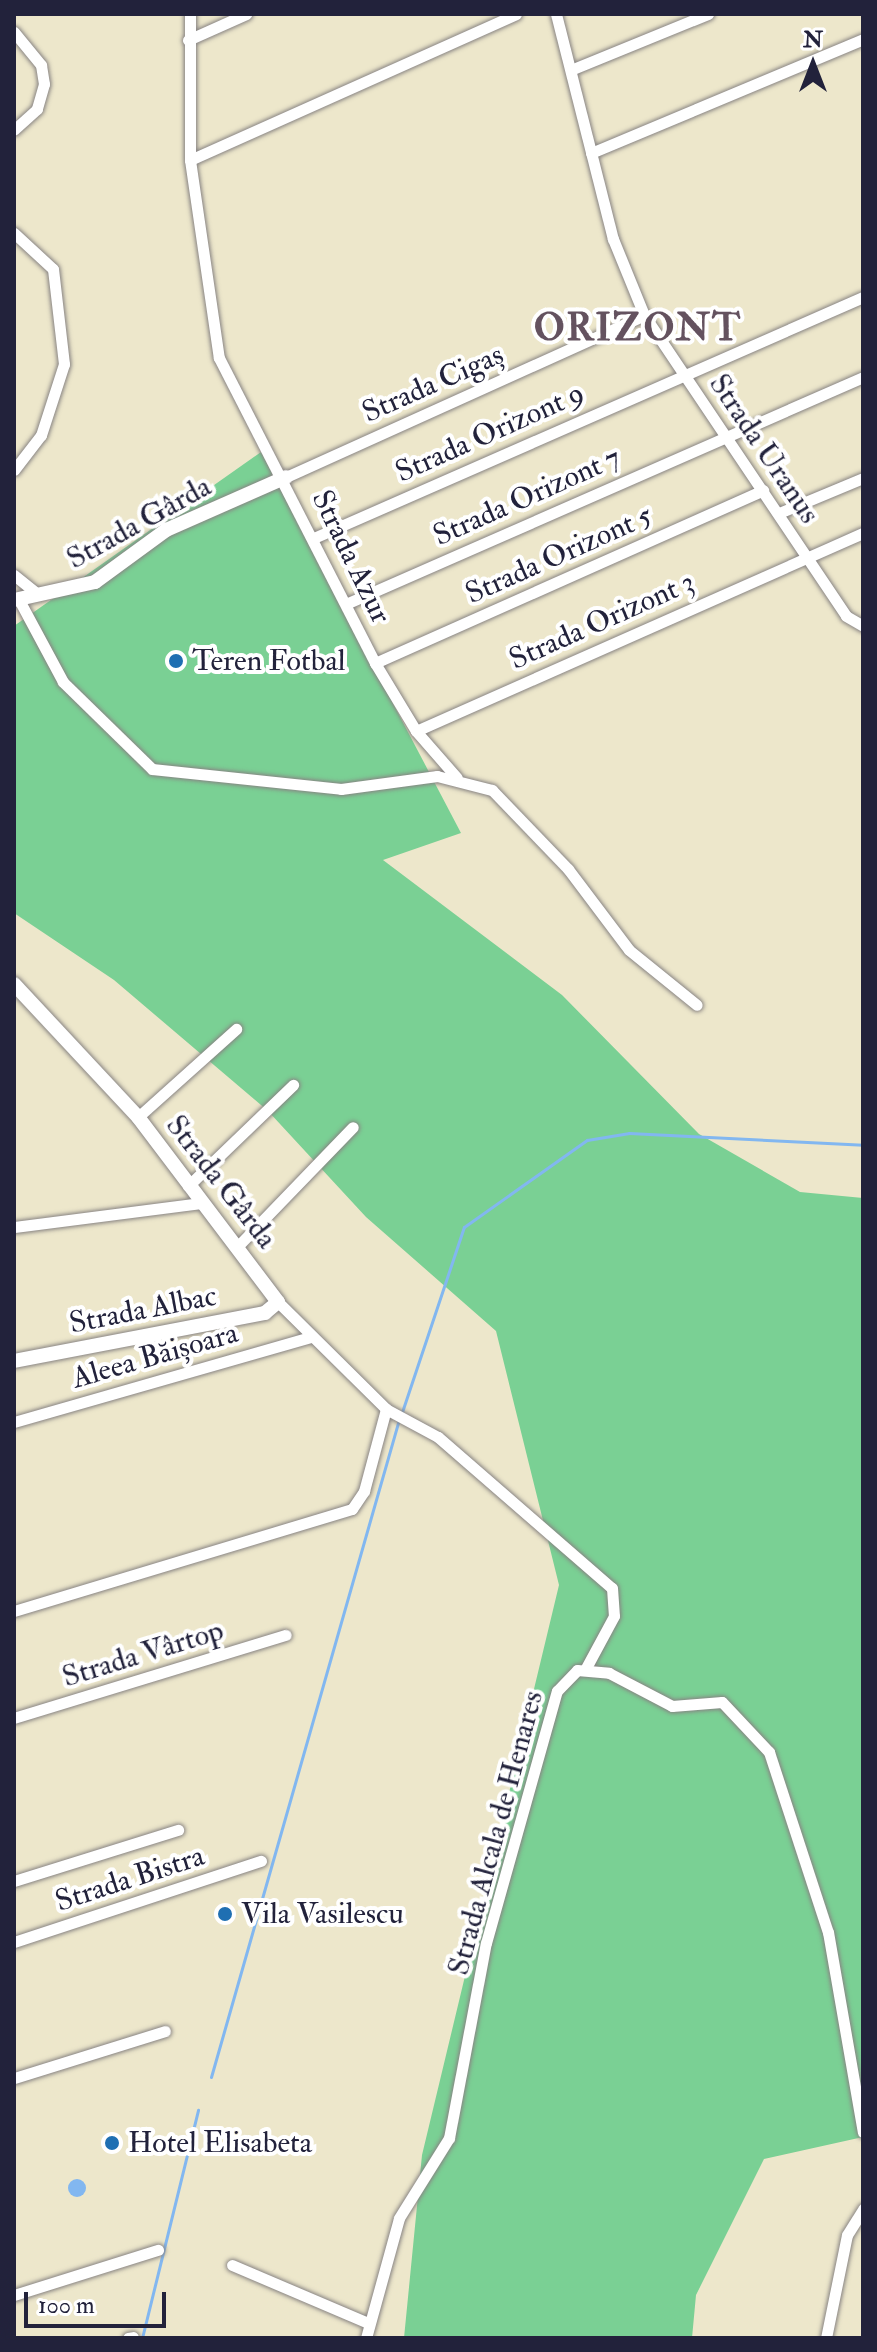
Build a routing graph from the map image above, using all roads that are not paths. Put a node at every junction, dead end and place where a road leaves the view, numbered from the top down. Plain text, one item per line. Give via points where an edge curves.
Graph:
1 (190, 14) edge
2 (246, 14) edge
3 (516, 14) edge
4 (556, 14) edge
5 (708, 14) edge
6 (14, 32) edge
7 (863, 39) edge
8 (188, 40) junction
9 (573, 69) junction
10 (14, 130) edge
11 (591, 153) junction
12 (190, 160) junction
13 (14, 233) edge
14 (863, 297) edge
15 (644, 315) junction
16 (683, 373) junction
17 (863, 377) edge
18 (725, 434) junction
19 (14, 470) edge
20 (286, 477) junction
21 (863, 478) edge
22 (763, 490) junction
23 (779, 513) junction
24 (863, 533) edge
25 (316, 537) junction
26 (808, 556) junction
27 (14, 575) edge
28 (36, 593) junction
29 (16, 599) edge
30 (348, 603) junction
31 (863, 626) edge
32 (375, 663) junction
33 (416, 731) junction
34 (457, 778) junction
35 (14, 984) edge
36 (697, 1005) dead end
37 (236, 1029) dead end
38 (293, 1085) dead end
39 (138, 1117) junction
40 (353, 1127) dead end
41 (188, 1186) junction
42 (201, 1203) junction
43 (14, 1227) edge
44 (236, 1248) junction
45 (278, 1302) junction
46 (310, 1337) junction
47 (14, 1361) edge
48 (389, 1410) junction
49 (14, 1422) edge
50 (14, 1611) edge
51 (286, 1635) dead end
52 (586, 1668) junction
53 (14, 1718) edge
54 (178, 1830) dead end
55 (261, 1861) dead end
56 (14, 1881) edge
57 (14, 1942) edge
58 (165, 2031) dead end
59 (14, 2078) edge
60 (863, 2132) edge
61 (863, 2209) edge
62 (158, 2250) dead end
63 (232, 2265) dead end
64 (14, 2295) edge
65 (368, 2323) junction
66 (366, 2338) edge
67 (826, 2338) edge

1 - 8 street, Strada Azur
2 - 8 street
3 - 12 street
4 - 9 street, Strada Uranus
5 - 9 street
6 - 10 street via 41,65 44,84 37,109
7 - 11 street
8 - 12 street, Strada Azur
9 - 11 street, Strada Uranus
11 - 15 street, Strada Uranus
12 - 20 street, Strada Azur via 219,358
13 - 19 street via 53,269 64,364 48,421
14 - 16 street, Strada Orizont 9
15 - 16 street, Strada Uranus
15 - 20 street, Strada Cigaș
16 - 18 street, Strada Uranus
16 - 25 street, Strada Orizont 9
17 - 18 street, Strada Orizont 7
18 - 22 street, Strada Uranus
18 - 30 street, Strada Orizont 7
20 - 25 street, Strada Azur
20 - 28 street, Strada Gârda via 166,530 95,582
21 - 23 street
22 - 23 street, Strada Uranus
22 - 32 street, Strada Orizont 5
23 - 26 street, Strada Uranus
24 - 26 street, Strada Orizont 3
25 - 30 street, Strada Azur
26 - 31 street, Strada Uranus via 846,616
26 - 33 street, Strada Orizont 3
27 - 28 street
28 - 29 street, Strada Gârda
29 - 34 street via 89,715 163,774 341,789
30 - 32 street, Strada Azur
32 - 33 street, Strada Azur
33 - 34 street, Strada Azur
34 - 36 street, Strada Azur via 505,799 629,950
35 - 39 street, Strada Gârda
37 - 39 street
38 - 41 street
39 - 41 street, Strada Gârda
40 - 44 street
41 - 42 street, Strada Gârda
42 - 43 street
42 - 44 street, Strada Gârda
44 - 45 street, Strada Gârda
45 - 46 street, Strada Gârda
45 - 47 street, Strada Albac via 265,1313
46 - 48 street, Strada Gârda
46 - 49 street, Aleea Băișoara
48 - 50 street via 364,1491 352,1509
48 - 52 street, Strada Gârda via 438,1437 612,1588 614,1616
51 - 53 street, Strada Vârtop
52 - 60 street, Strada Alcala de Henares via 609,1673 662,1703 722,1702 769,1752 828,1932
52 - 65 street, Strada Alcala de Henares via 557,1691 486,1943 449,2138 399,2218
54 - 56 street
55 - 57 street, Strada Bistra
58 - 59 street
61 - 67 street via 847,2235
62 - 64 street
63 - 65 street
65 - 66 street, Strada Alcala de Henares

